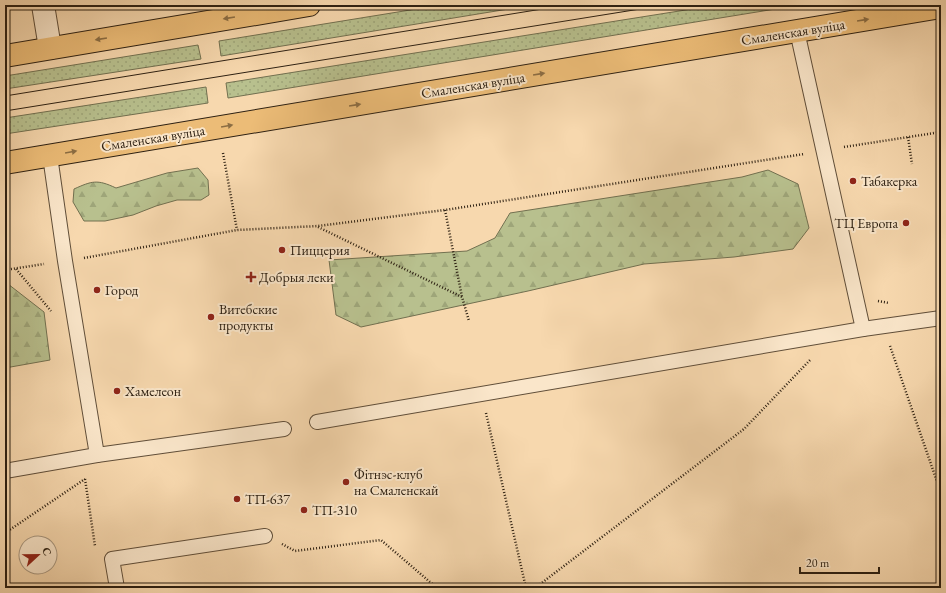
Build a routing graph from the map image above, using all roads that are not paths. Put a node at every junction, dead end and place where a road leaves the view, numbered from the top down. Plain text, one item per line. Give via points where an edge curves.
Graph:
1 (43, 5) edge
2 (309, 5) edge
3 (941, 7) edge
4 (797, 31) junction
5 (50, 48) junction
6 (5, 56) edge
7 (50, 156) junction
8 (5, 163) edge
9 (941, 318) edge
10 (863, 330) junction
11 (316, 422) dead end
12 (284, 429) dead end
13 (97, 455) junction
14 (5, 471) edge
15 (266, 536) road end
16 (117, 588) edge

1 - 5 street
2 -> 5 main road
4 -> 3 main road, Смаленская вуліца
7 -> 4 main road, Смаленская вуліца
4 - 10 lane
5 - 6 main road
7 - 8 main road, Смаленская вуліца
7 - 13 lane
9 - 10 lane
10 - 11 lane
12 - 13 lane
13 - 14 lane
15 - 16 lane via 112,559

